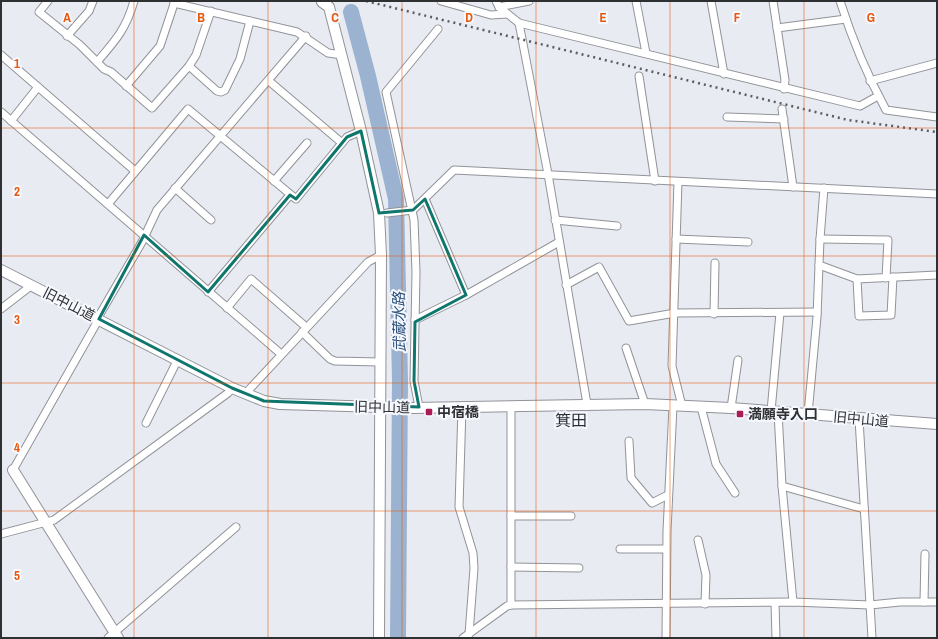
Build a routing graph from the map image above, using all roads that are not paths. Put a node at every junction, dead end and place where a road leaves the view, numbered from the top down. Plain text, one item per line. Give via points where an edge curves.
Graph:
1 (48, 1) edge
2 (93, 1) edge
3 (134, 1) edge
4 (321, 1) edge
5 (441, 1) edge
6 (529, 1) edge
7 (636, 1) edge
8 (711, 1) edge
9 (773, 1) edge
10 (840, 1) edge
11 (175, 2) edge
12 (498, 4) edge
13 (211, 11) junction
14 (507, 14) junction
15 (846, 19) junction
16 (250, 20) junction
17 (519, 23) junction
18 (777, 28) junction
19 (438, 29) dead end
20 (67, 36) junction
21 (306, 36) junction
22 (646, 53) junction
23 (342, 54) junction
24 (1, 56) edge
25 (97, 62) junction
26 (937, 63) edge
27 (189, 66) junction
28 (724, 74) junction
29 (639, 76) dead end
30 (268, 81) junction
31 (870, 81) junction
32 (126, 86) junction
33 (38, 87) junction
34 (784, 88) junction
35 (878, 96) junction
36 (782, 109) dead end
37 (1, 112) edge
38 (727, 117) dead end
39 (937, 117) edge
40 (784, 119) junction
41 (11, 121) junction
42 (361, 131) junction
43 (220, 136) junction
44 (307, 143) dead end
45 (342, 143) junction
46 (135, 171) junction
47 (548, 174) junction
48 (274, 181) junction
49 (655, 181) junction
50 (678, 182) junction
51 (793, 187) junction
52 (175, 188) junction
53 (824, 188) junction
54 (937, 194) edge
55 (290, 195) junction
56 (425, 199) junction
57 (108, 204) junction
58 (410, 210) junction
59 (383, 213) junction
60 (211, 220) dead end
61 (555, 220) junction
62 (617, 226) dead end
63 (144, 235) junction
64 (676, 239) junction
65 (820, 239) junction
66 (559, 242) junction
67 (748, 242) dead end
68 (381, 255) junction
69 (715, 263) dead end
70 (819, 265) junction
71 (1, 270) edge
72 (937, 275) edge
73 (889, 277) junction
74 (857, 279) junction
75 (32, 285) junction
76 (566, 285) junction
77 (208, 292) junction
78 (466, 295) junction
79 (227, 308) junction
80 (1, 309) edge
81 (817, 312) junction
82 (675, 313) junction
83 (780, 313) junction
84 (714, 314) junction
85 (99, 319) junction
86 (415, 320) junction
87 (304, 330) junction
88 (626, 348) dead end
89 (281, 354) junction
90 (738, 360) dead end
91 (177, 361) junction
92 (380, 362) junction
93 (232, 388) junction
94 (245, 394) junction
95 (587, 404) junction
96 (644, 404) junction
97 (678, 406) junction
98 (382, 407) junction
99 (415, 407) junction
100 (462, 407) junction
101 (511, 407) junction
102 (701, 407) junction
103 (731, 408) junction
104 (774, 412) junction
105 (808, 414) junction
106 (859, 419) junction
107 (146, 423) dead end
108 (937, 424) edge
109 (629, 441) dead end
110 (13, 470) joint
111 (782, 486) junction
112 (735, 493) dead end
113 (668, 496) junction
114 (864, 508) junction
115 (511, 516) junction
116 (571, 516) dead end
117 (47, 524) junction
118 (236, 527) dead end
119 (1, 534) edge
120 (698, 540) dead end
121 (620, 549) dead end
122 (666, 549) junction
123 (925, 554) dead end
124 (511, 567) junction
125 (578, 568) dead end
126 (793, 602) junction
127 (924, 602) junction
128 (937, 602) edge
129 (666, 603) junction
130 (775, 603) junction
131 (705, 604) junction
132 (511, 605) junction
133 (870, 605) junction
134 (114, 636) edge
135 (466, 636) edge
136 (378, 638) edge
137 (666, 638) edge
138 (776, 638) edge
139 (872, 638) edge

1 - 20 street via 39,12
2 - 20 street via 89,11
3 - 25 street via 129,20 123,30
4 - 23 main road via 329,7
5 - 14 street via 491,15
6 - 12 street
7 - 22 street
8 - 28 street
9 - 18 street
10 - 15 street
11 - 13 street
11 - 32 street via 160,46
12 - 14 street
13 - 16 street
13 - 27 street via 202,41
14 - 17 street
15 - 18 street
15 - 31 street
16 - 21 street
16 - 27 street via 240,60 225,90 217,91
17 - 22 street
17 - 47 street
18 - 34 street via 786,80
19 - 58 street via 386,92
20 - 25 street
21 - 23 street via 328,53
21 - 30 street
22 - 28 street
23 - 42 main road
24 - 33 street
25 - 32 street
26 - 31 street
27 - 32 street via 152,108
28 - 34 street
29 - 49 street
30 - 43 street
30 - 45 street
31 - 35 street
33 - 41 street
33 - 46 street
34 - 35 street via 860,106
35 - 39 street via 886,110
36 - 40 street
37 - 41 street
38 - 40 street
40 - 51 street
41 - 57 street
42 - 45 street via 347,137
42 - 59 main road
43 - 46 street via 188,108
43 - 48 street
43 - 52 street
44 - 48 street
45 - 55 street via 296,199
46 - 57 street
47 - 49 street
47 - 56 street via 454,170
47 - 61 street
48 - 55 street
49 - 50 street
50 - 51 street
50 - 64 street
51 - 53 street
52 - 60 street
52 - 63 street via 157,210
53 - 54 street
53 - 65 street
55 - 77 street
56 - 58 street
56 - 78 street
57 - 63 street
58 - 59 street
58 - 86 street via 415,234
59 - 68 main road
61 - 62 street
61 - 66 street
63 - 77 street
63 - 85 street
64 - 67 street
64 - 82 street
65 - 70 street
65 - 73 street via 888,240
66 - 76 street
66 - 78 street
68 - 87 street via 368,262
68 - 92 main road
69 - 84 street
70 - 74 street
70 - 81 street
71 - 75 main road, 旧中山道
72 - 73 street
73 - 74 street
73 - 74 street via 891,315 859,316
75 - 80 street
75 - 85 main road, 旧中山道
76 - 82 street via 599,267 629,321
76 - 95 street
77 - 79 street
78 - 86 street
79 - 87 street via 251,279
79 - 89 street
81 - 83 street
81 - 105 street
82 - 84 street
82 - 97 street via 672,366
83 - 84 street
83 - 104 street
85 - 91 main road, 旧中山道
85 - 110 street
86 - 99 street
87 - 89 street
87 - 92 street via 330,359
88 - 96 street
89 - 94 street
90 - 103 street
91 - 93 main road, 旧中山道
91 - 107 street
92 - 98 main road
93 - 94 main road, 旧中山道
93 - 117 street
94 - 98 main road, 旧中山道 via 272,403
95 - 96 main road, 旧中山道
95 - 101 main road, 旧中山道
96 - 97 main road, 旧中山道
97 - 102 main road, 旧中山道
97 - 113 street
98 - 99 main road, 旧中山道
98 - 136 main road
99 - 100 main road, 旧中山道
100 - 101 main road, 旧中山道
100 - 135 street via 459,507 474,568
101 - 115 street
102 - 103 main road, 旧中山道
102 - 112 street via 716,464
103 - 104 main road, 旧中山道
104 - 105 main road, 旧中山道
104 - 111 street
105 - 106 main road, 旧中山道
106 - 108 main road, 旧中山道
106 - 114 street
109 - 113 street via 631,478 652,503
110 - 117 main road
111 - 114 street
111 - 126 street
113 - 122 street
114 - 133 street
115 - 116 street
115 - 124 street
117 - 119 street
117 - 134 main road
118 - 134 street
120 - 131 street via 706,575
121 - 122 street
122 - 129 street
123 - 127 street
124 - 125 street
124 - 132 street
126 - 130 street
126 - 133 street
127 - 128 street
127 - 133 street
129 - 131 street
129 - 132 street
129 - 137 street
130 - 131 street
130 - 138 street
132 - 135 street
133 - 139 street

